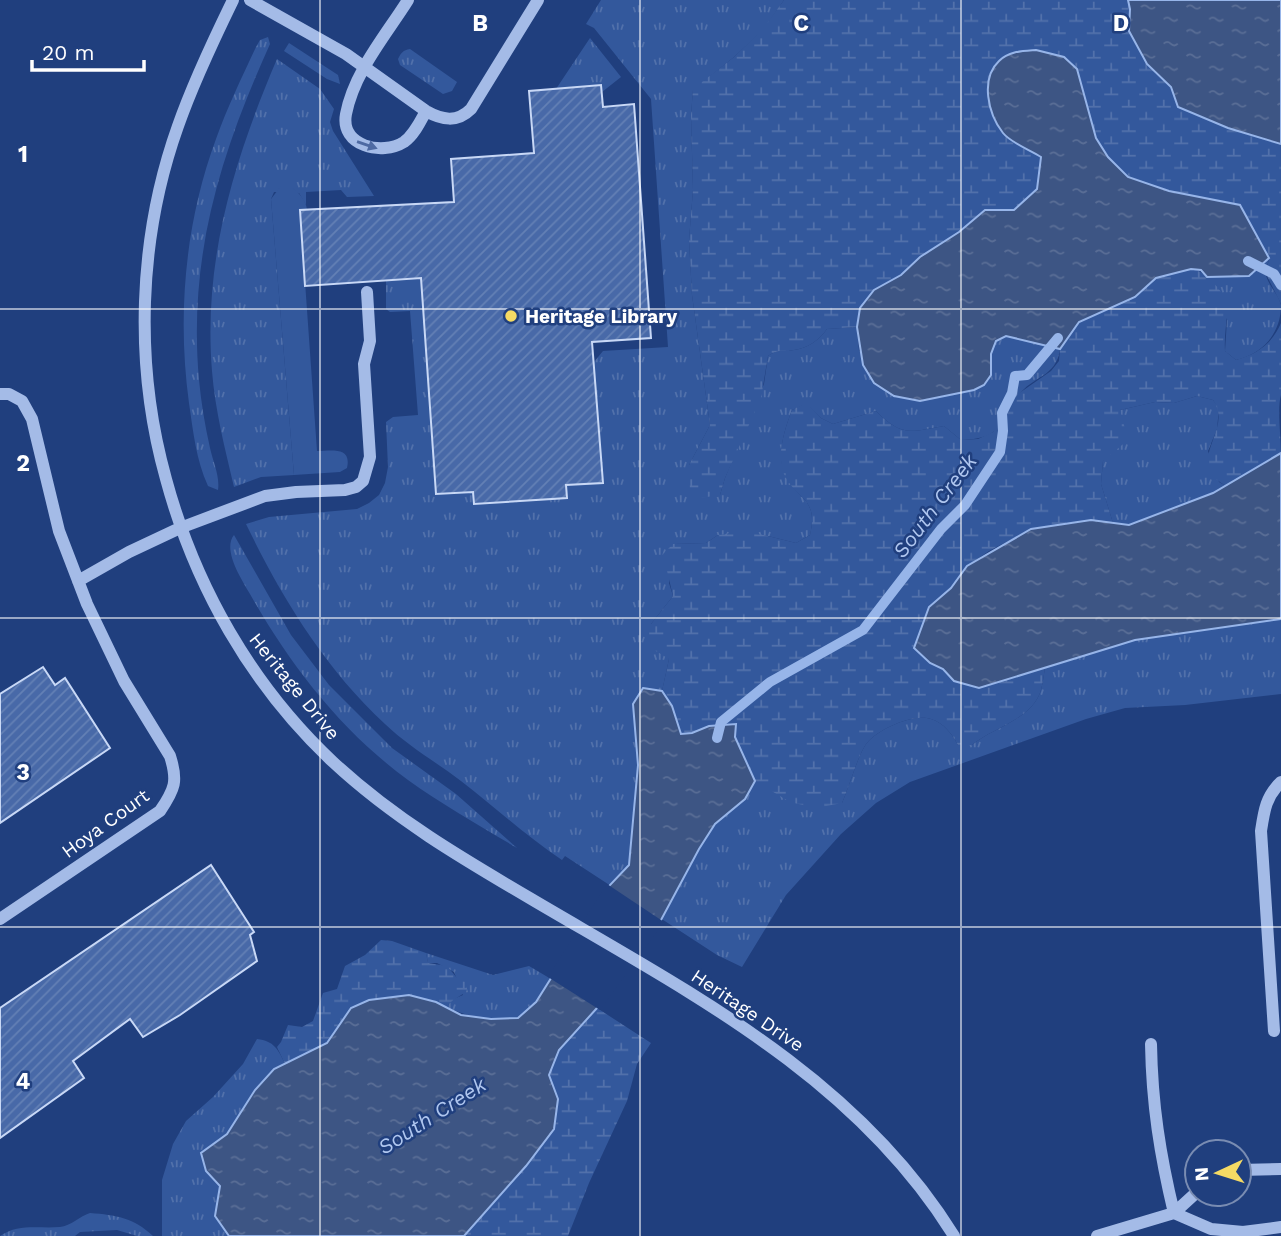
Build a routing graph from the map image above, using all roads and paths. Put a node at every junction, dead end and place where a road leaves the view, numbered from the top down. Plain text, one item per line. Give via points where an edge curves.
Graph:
1 (233, 0) edge
2 (250, 0) edge
3 (408, 0) edge
4 (538, 0) edge
5 (365, 68) junction
6 (426, 111) junction
7 (367, 292) dead end
8 (0, 394) edge
9 (180, 528) junction
10 (78, 581) junction
11 (1281, 782) edge
12 (0, 919) edge
13 (1274, 1031) dead end
14 (1150, 1044) dead end
15 (1281, 1169) edge
16 (1253, 1170) edge
17 (1183, 1205) edge
18 (1174, 1213) junction
19 (1281, 1227) edge
20 (954, 1236) edge
21 (1097, 1236) edge

1 - 9 street, Heritage Drive via 176,131 162,182 145,285 150,402
2 - 5 street
3 - 5 street
4 - 6 street via 465,116 449,120
5 - 6 street
5 -> 6 street via 346,115 345,125 357,142 376,149 399,145 414,132
7 - 9 street via 370,341 364,364 370,457 363,481 345,490 265,496
8 - 10 street, Hoya Court via 22,401 32,418 59,531
9 - 10 street
9 - 20 street, Heritage Drive via 232,639 314,743 382,804 458,857 738,1023 826,1088 889,1151
10 - 12 street, Hoya Court via 109,655 170,756 176,774 172,793 160,811
11 - 13 street via 1265,803 1261,831
14 - 18 street via 1160,1157
15 - 16 street
17 - 18 street
18 - 19 street via 1211,1229
18 - 21 street

